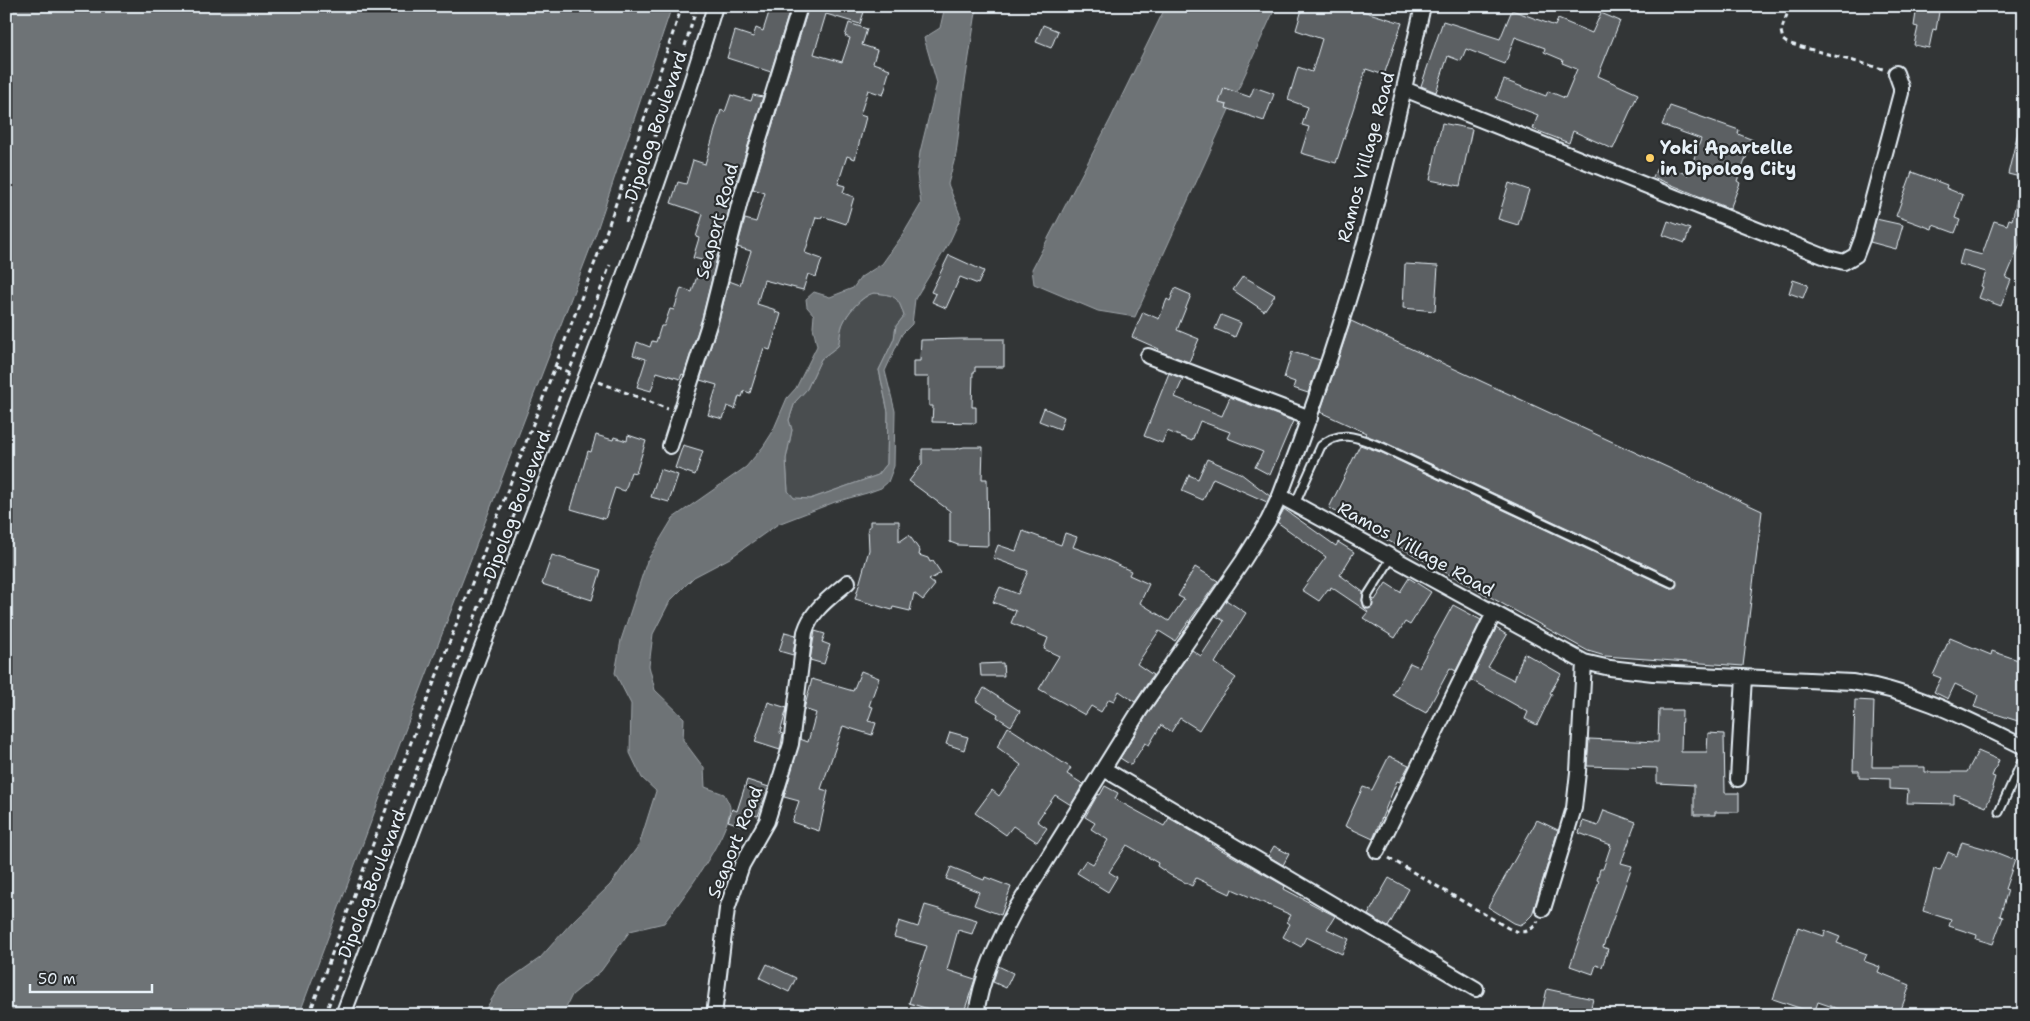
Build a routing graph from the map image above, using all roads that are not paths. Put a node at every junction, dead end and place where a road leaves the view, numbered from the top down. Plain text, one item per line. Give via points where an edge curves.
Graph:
1 (715, 6) edge
2 (800, 6) edge
3 (1422, 6) edge
4 (1896, 73) road end
5 (1404, 89) junction
6 (1148, 356) dead end
7 (1310, 418) junction
8 (670, 446) dead end
9 (1280, 496) junction
10 (1295, 504) junction
11 (1392, 557) junction
12 (848, 582) dead end
13 (1672, 583) dead end
14 (1368, 604) dead end
15 (1494, 613) junction
16 (1584, 662) junction
17 (1744, 677) junction
18 (2024, 747) edge
19 (2024, 756) edge
20 (1104, 769) junction
21 (1738, 779) dead end
22 (1999, 812) dead end
23 (1377, 851) road end
24 (1543, 909) road end
25 (1476, 989) dead end
26 (343, 1015) edge
27 (714, 1015) edge
28 (976, 1015) edge

1 - 26 street, Dipolog Boulevard via 635,247
2 - 8 street, Seaport Road via 740,201 710,322
3 - 5 street, Ramos Village Road
4 - 5 street via 1902,86 1901,93 1862,239 1856,255 1844,262
5 - 7 street, Ramos Village Road via 1346,305
6 - 7 street
7 - 9 street, Ramos Village Road
9 - 10 street, Ramos Village Road
9 - 20 street via 1243,561 1140,710
10 - 11 street, Ramos Village Road
10 - 13 lane via 1321,446 1338,436 1356,437
11 - 14 lane via 1368,595
11 - 15 street, Ramos Village Road
12 - 27 street, Seaport Road via 808,620 791,744 767,821 742,865 727,909
15 - 16 street, Ramos Village Road
15 - 23 street
16 - 17 street, Ramos Village Road via 1653,673
16 - 24 street via 1574,808
17 - 18 street, Ramos Village Road via 1876,685 1955,713
17 - 21 street
19 - 22 lane
20 - 25 street
20 - 28 street via 1005,929 984,977

